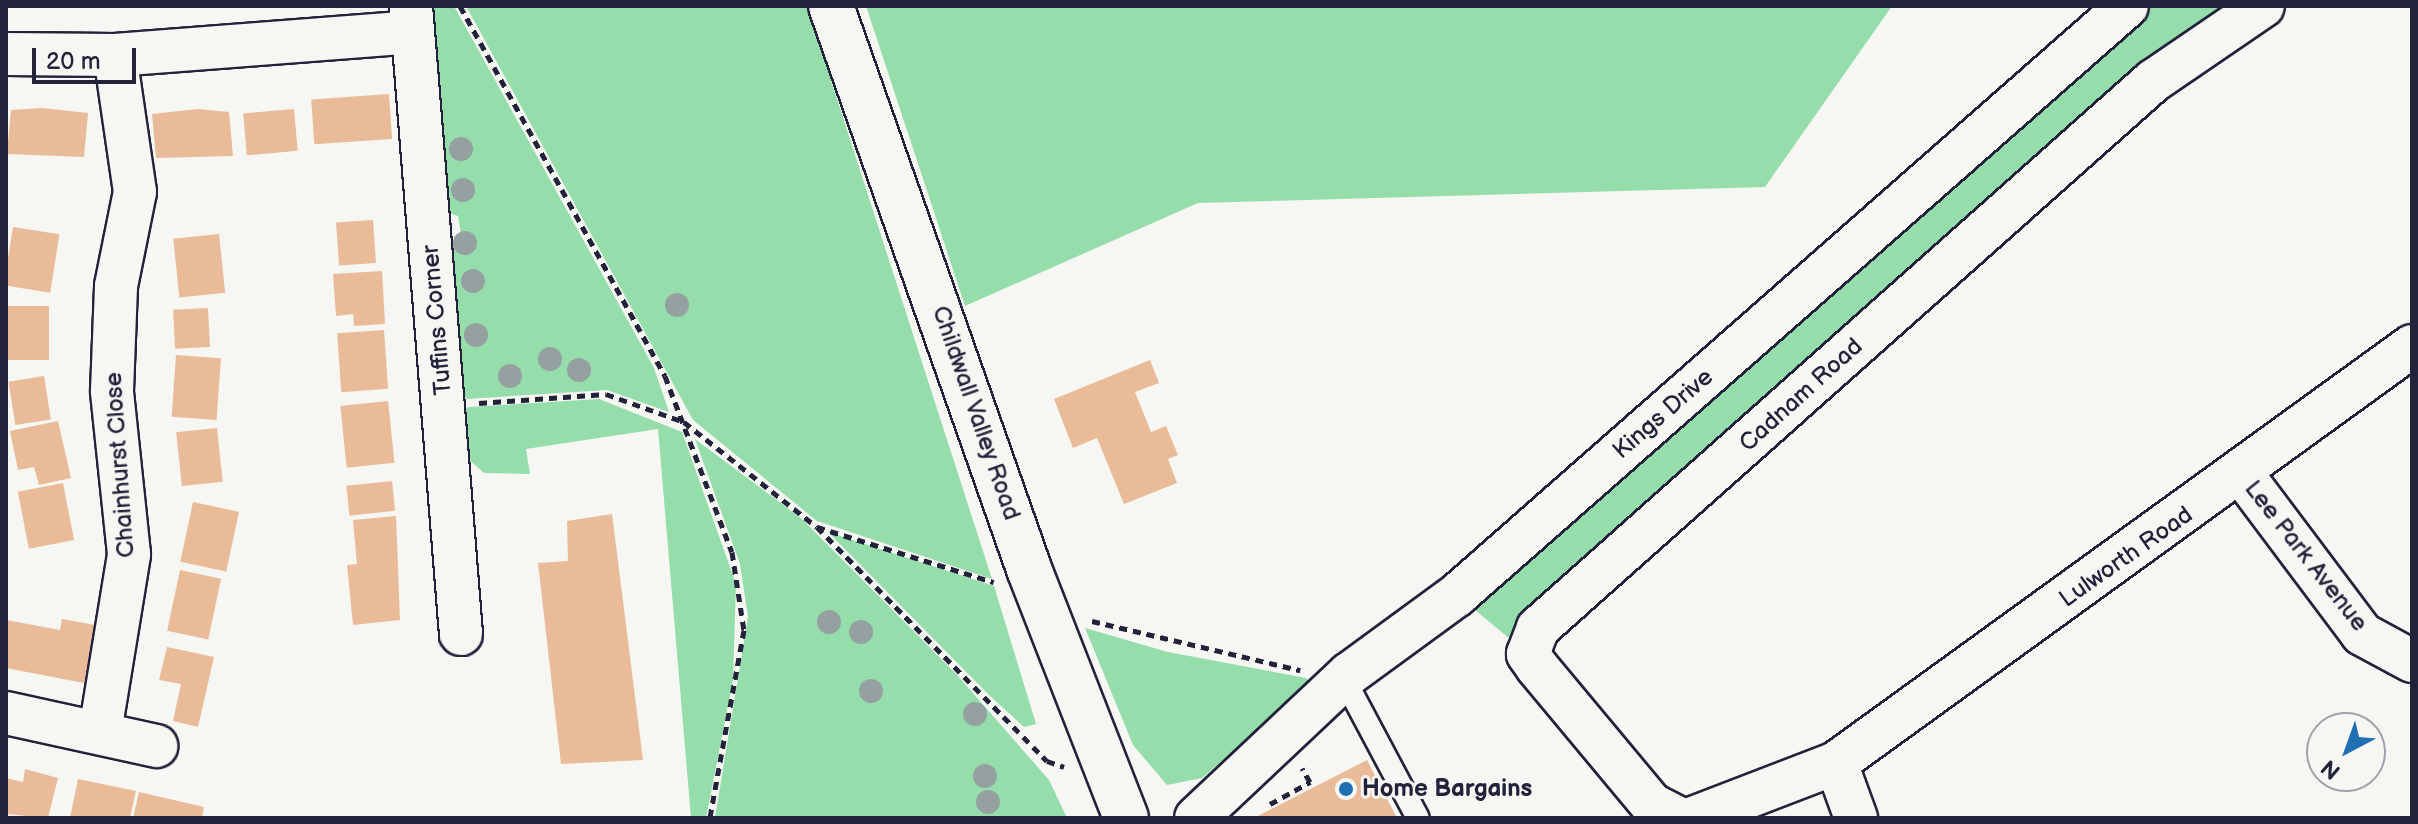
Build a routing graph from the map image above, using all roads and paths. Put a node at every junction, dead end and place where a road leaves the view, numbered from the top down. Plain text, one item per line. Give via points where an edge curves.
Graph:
1 (460, 6) edge
2 (831, 6) edge
3 (2127, 6) edge
4 (2263, 6) edge
5 (411, 19) edge
6 (6, 54) edge
7 (115, 55) junction
8 (2412, 346) edge
9 (445, 405) junction
10 (684, 422) junction
11 (2242, 474) junction
12 (817, 527) junction
13 (1029, 569) junction
14 (1055, 628) junction
15 (461, 634) dead end
16 (2412, 661) edge
17 (1346, 677) junction
18 (6, 713) edge
19 (100, 732) junction
20 (156, 746) dead end
21 (1836, 763) junction
22 (1118, 801) edge
23 (710, 818) edge
24 (1196, 818) edge
25 (1418, 818) edge
26 (1678, 818) edge
27 (1693, 818) edge
28 (1856, 818) edge

1 - 10 path via 665,376
2 - 13 main road, Childwall Valley Road
3 - 17 street, Kings Drive via 1457,595
4 - 26 street, Cadnam Road via 2153,81 1538,628 1528,654 1537,667 1652,805
5 - 7 street
5 - 9 street, Tuffins Corner
6 - 7 street
7 - 19 street, Chainhurst Close via 135,192 116,286 112,391 129,554
8 - 11 street, Lulworth Road
9 - 10 path via 606,394
9 - 15 street, Tuffins Corner
10 - 12 path
10 - 23 path via 732,552 744,609 739,675
11 - 16 street, Lee Park Avenue via 2362,634
11 - 21 street, Lulworth Road
12 - 13 path via 992,583
12 - 22 path via 1047,761
13 - 14 main road, Childwall Valley Road
14 - 17 path via 1083,618 1310,672 1330,654
14 - 22 main road, Childwall Valley Road
17 - 24 street, Kings Drive
17 - 25 lane
18 - 19 street
19 - 20 street
21 - 27 street
21 - 28 street

